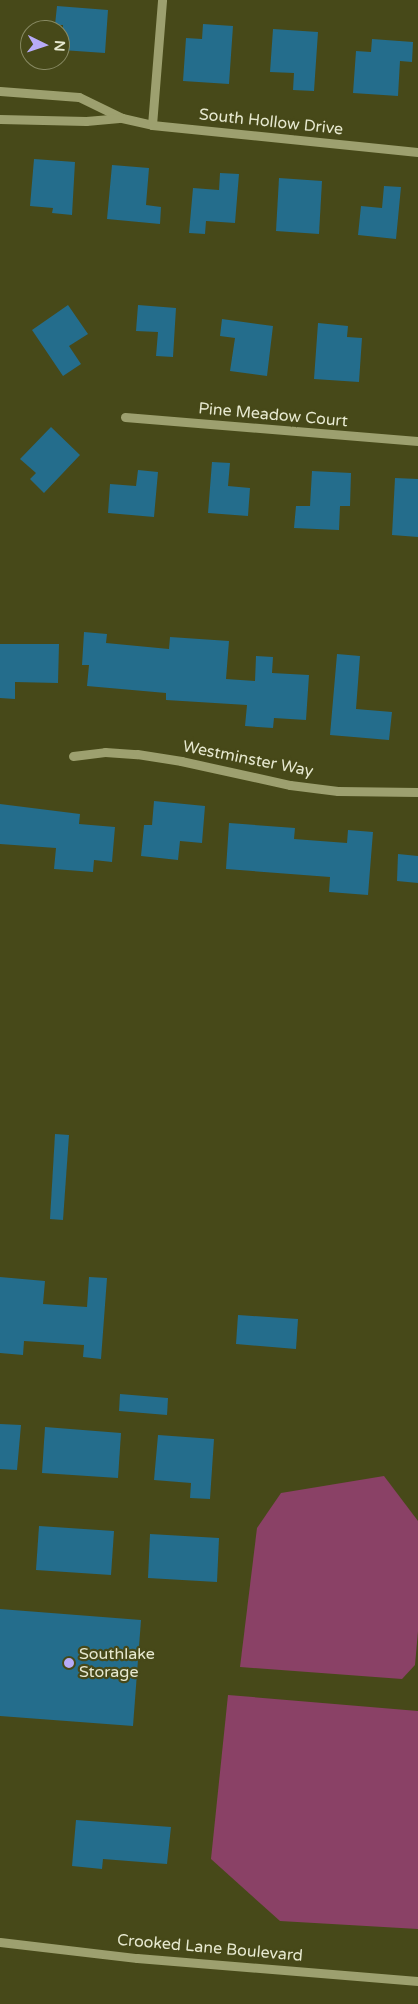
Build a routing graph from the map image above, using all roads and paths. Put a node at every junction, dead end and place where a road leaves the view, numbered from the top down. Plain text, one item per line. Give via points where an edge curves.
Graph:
1 (162, 0) edge
2 (0, 91) edge
3 (122, 118) junction
4 (0, 119) edge
5 (152, 125) junction
6 (418, 152) edge
7 (125, 417) dead end
8 (418, 441) edge
9 (73, 756) dead end
10 (418, 792) edge
11 (0, 1942) edge
12 (418, 1980) edge

1 - 5 street
2 - 3 street, South Hollow Drive via 79,97
3 - 4 street, South Hollow Drive via 86,122
3 - 5 street, South Hollow Drive
5 - 6 street, South Hollow Drive
7 - 8 street, Pine Meadow Court
9 - 10 street, Westminster Way via 105,752 137,754 290,785 376,793
11 - 12 street, Crooked Lane Boulevard via 137,1958

